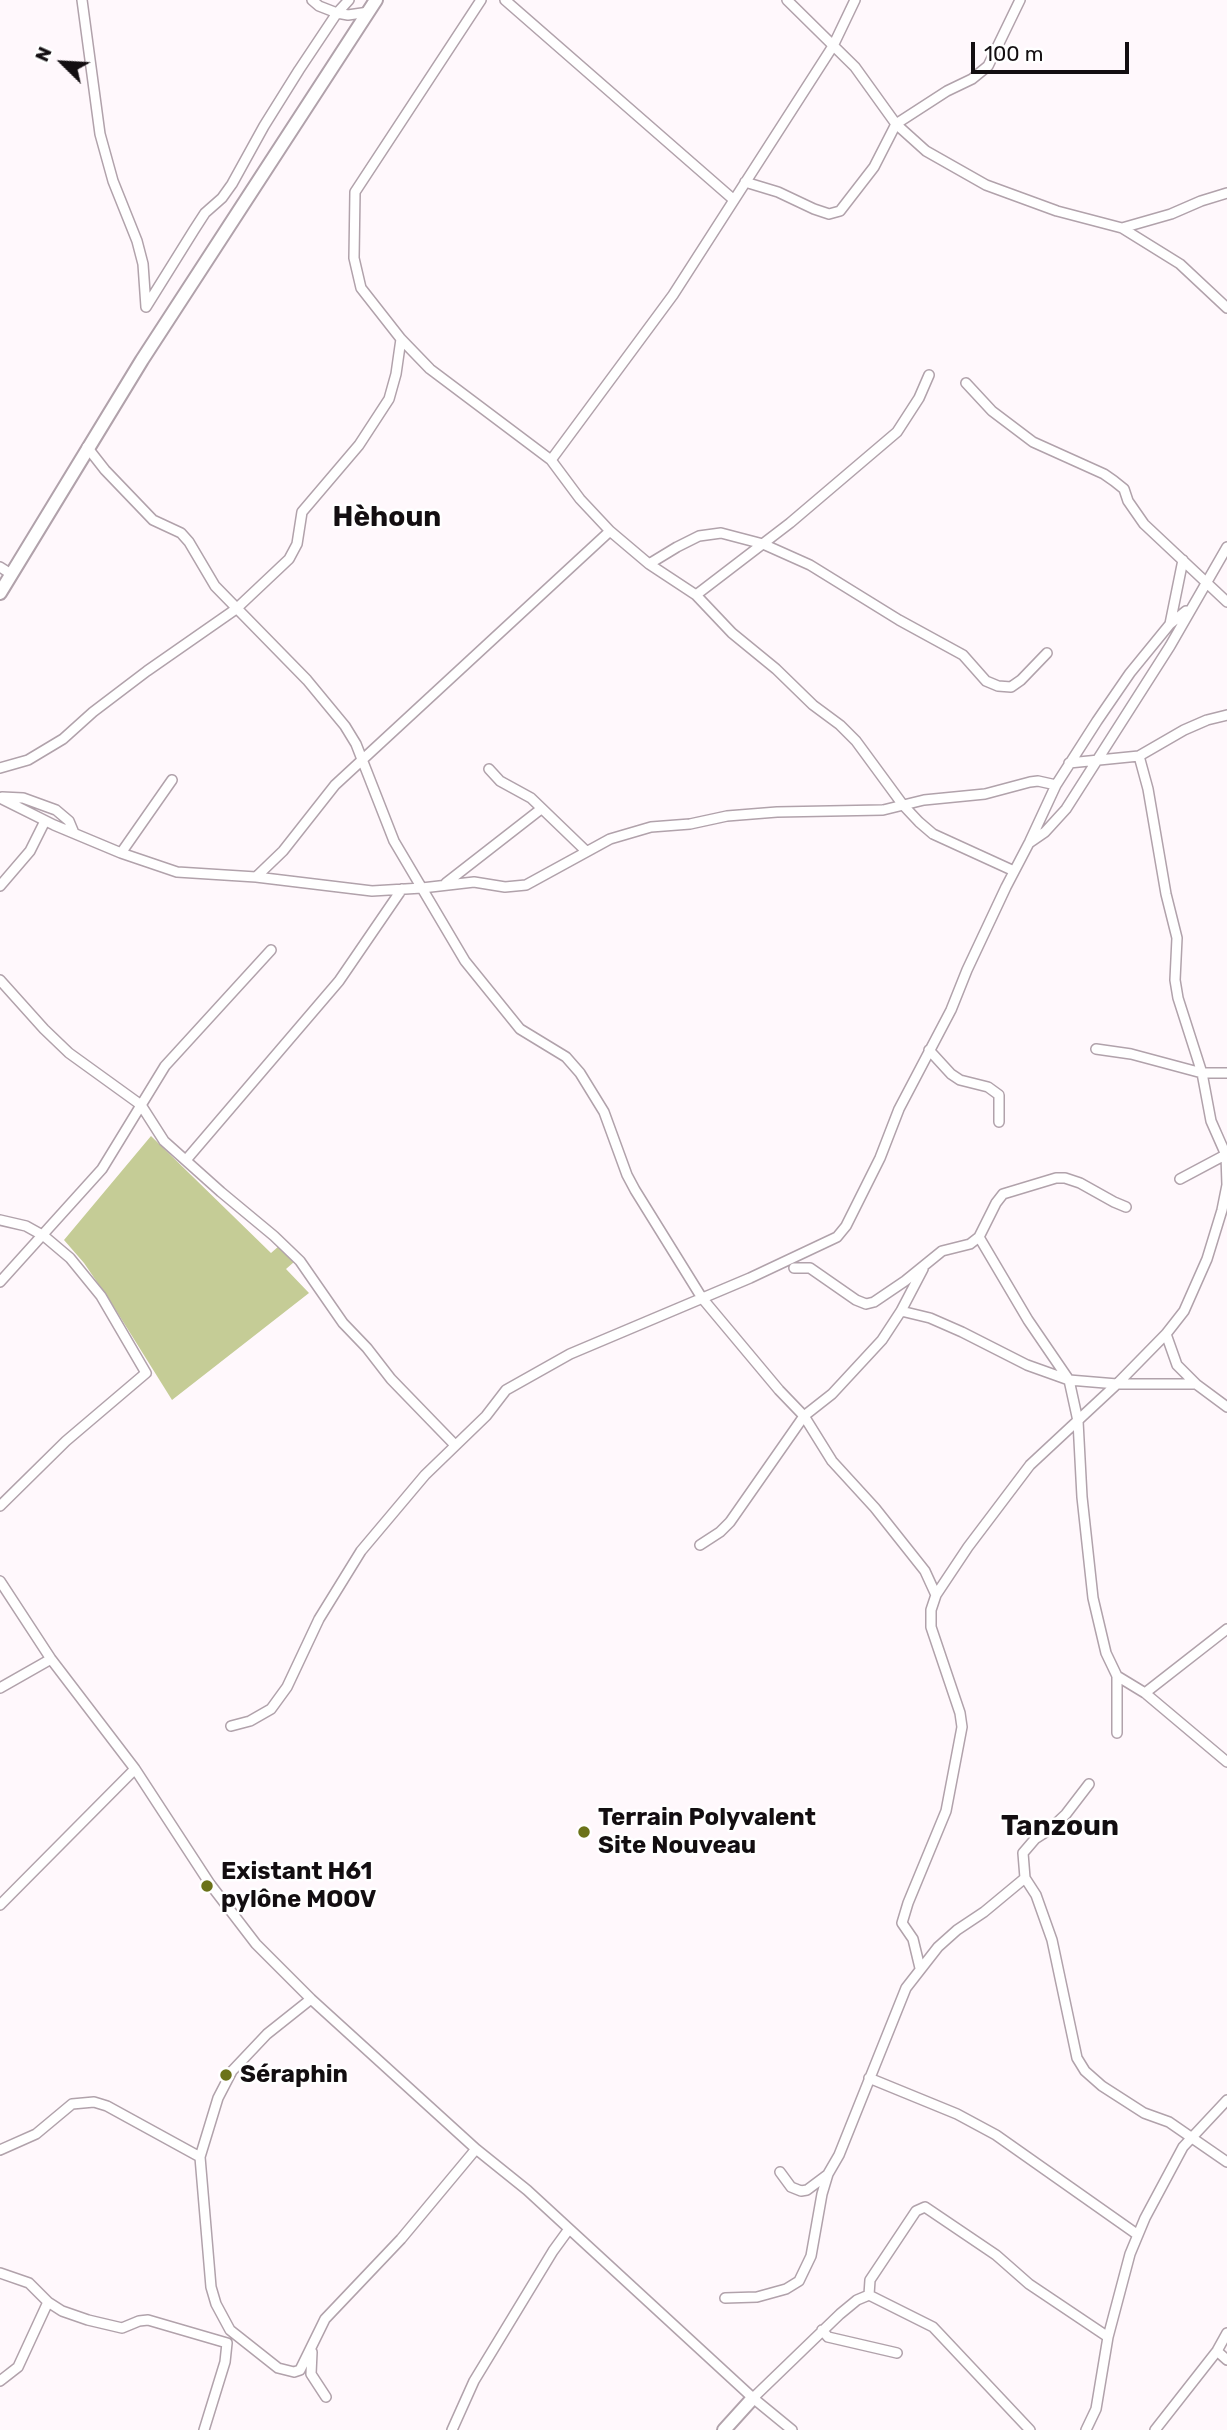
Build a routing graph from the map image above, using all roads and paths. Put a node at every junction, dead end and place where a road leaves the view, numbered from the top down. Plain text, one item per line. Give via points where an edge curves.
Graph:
1 (82, 0) edge
2 (312, 0) edge
3 (349, 0) edge
4 (376, 0) edge
5 (481, 0) edge
6 (505, 0) edge
7 (787, 0) edge
8 (855, 0) edge
9 (1020, 0) edge
10 (369, 12) junction
11 (337, 13) junction
12 (832, 46) junction
13 (896, 124) junction
14 (745, 182) junction
15 (1227, 192) edge
16 (734, 200) junction
17 (1122, 228) junction
18 (1227, 308) edge
19 (401, 339) junction
20 (929, 375) dead end
21 (966, 383) dead end
22 (87, 447) junction
23 (551, 460) junction
24 (610, 531) junction
25 (763, 544) junction
26 (1227, 547) edge
27 (1183, 560) junction
28 (649, 564) junction
29 (5, 570) edge
30 (1205, 582) junction
31 (0, 593) edge
32 (696, 594) junction
33 (1227, 602) edge
34 (1192, 606) junction
35 (236, 609) junction
36 (1170, 624) junction
37 (1047, 653) dead end
38 (1227, 715) edge
39 (1139, 756) junction
40 (1098, 759) junction
41 (362, 760) junction
42 (1069, 763) junction
43 (0, 768) edge
44 (489, 769) dead end
45 (172, 780) dead end
46 (1056, 785) junction
47 (0, 798) edge
48 (903, 805) junction
49 (541, 809) junction
50 (45, 821) junction
51 (74, 833) junction
52 (1029, 843) junction
53 (586, 851) junction
54 (121, 853) junction
55 (1014, 871) junction
56 (256, 877) junction
57 (444, 884) junction
58 (0, 886) edge
59 (422, 888) junction
60 (401, 889) junction
61 (271, 950) dead end
62 (0, 980) edge
63 (1096, 1049) dead end
64 (929, 1050) junction
65 (1202, 1073) junction
66 (1227, 1073) edge
67 (141, 1105) junction
68 (999, 1122) dead end
69 (1226, 1154) edge
70 (186, 1160) junction
71 (1180, 1179) dead end
72 (1126, 1207) dead end
73 (0, 1220) edge
74 (44, 1236) junction
75 (979, 1237) junction
76 (926, 1264) junction
77 (794, 1268) dead end
78 (0, 1282) edge
79 (702, 1298) junction
80 (901, 1311) junction
81 (1166, 1334) junction
82 (1069, 1380) junction
83 (1117, 1384) junction
84 (1196, 1384) junction
85 (1227, 1407) edge
86 (804, 1416) junction
87 (1078, 1421) junction
88 (455, 1445) junction
89 (0, 1506) edge
90 (700, 1545) dead end
91 (0, 1581) edge
92 (936, 1595) junction
93 (1227, 1629) edge
94 (51, 1659) junction
95 (1117, 1676) junction
96 (0, 1688) edge
97 (1145, 1693) junction
98 (231, 1726) dead end
99 (1117, 1733) dead end
100 (1227, 1762) edge
101 (135, 1769) junction
102 (1089, 1784) dead end
103 (1025, 1878) junction
104 (0, 1905) edge
105 (920, 1968) junction
106 (311, 1999) junction
107 (869, 2078) junction
108 (1227, 2100) edge
109 (1191, 2137) junction
110 (476, 2149) junction
111 (0, 2150) edge
112 (200, 2157) junction
113 (1227, 2162) edge
114 (780, 2172) dead end
115 (828, 2174) junction
116 (569, 2229) junction
117 (1139, 2235) junction
118 (0, 2273) edge
119 (869, 2295) junction
120 (725, 2298) dead end
121 (48, 2302) junction
122 (230, 2330) junction
123 (822, 2330) junction
124 (1227, 2333) edge
125 (1108, 2337) junction
126 (227, 2343) junction
127 (1217, 2351) junction
128 (897, 2353) dead end
129 (1227, 2360) edge
130 (306, 2371) junction
131 (0, 2381) edge
132 (326, 2397) dead end
133 (753, 2398) junction
134 (204, 2430) edge
135 (452, 2430) edge
136 (724, 2430) edge
137 (792, 2430) edge
138 (1030, 2430) edge
139 (1086, 2430) edge
140 (1155, 2430) edge

1 - 11 street via 100,134 137,241 146,307 205,213 232,184
2 - 11 street
3 - 11 street
4 - 10 main road
5 - 19 street via 355,192 354,258 361,288
6 - 16 street
7 - 12 street
8 - 12 street
9 - 13 street via 988,66
10 - 11 street
10 - 22 main road
12 - 13 street via 855,67
12 - 14 street
13 - 14 street via 874,167 840,211 829,214
13 - 17 street via 926,151 986,186
14 - 16 street
15 - 17 street via 1171,215
16 - 23 street via 673,295
17 - 18 street via 1180,264
19 - 23 street via 430,369
19 - 35 street via 389,399 340,470 302,512 297,544 289,559
20 - 25 street via 897,432
21 - 27 street via 992,411 1033,442 1104,474 1124,489 1144,524
22 - 29 main road
22 - 35 street via 153,520 181,533 215,586
23 - 24 street
24 - 28 street
24 - 41 street
25 - 28 street via 721,533 699,536
25 - 32 street
25 - 37 street via 810,565 963,655 986,681 998,686 1011,687
26 - 30 street
27 - 30 street
27 - 36 street
28 - 32 street
29 - 31 main road
30 - 33 street
30 - 34 street
32 - 48 street via 732,633 856,741
34 - 36 street
34 - 40 street
35 - 41 street via 307,680 345,726
35 - 43 street via 41,754
36 - 42 street via 1130,673
38 - 39 street via 1184,730
39 - 40 street
39 - 65 street via 1177,938 1178,998
40 - 42 street
40 - 52 street via 1059,818
41 - 56 street
41 - 59 street via 394,841
42 - 46 street
44 - 49 street
45 - 54 street
46 - 48 street via 1038,781 985,794
46 - 52 street
47 - 50 street
47 - 51 street via 23,798 56,810
48 - 53 street via 883,810 777,811 652,827
48 - 55 street via 933,834
49 - 53 street
49 - 57 street
50 - 51 street
50 - 58 street via 30,851
51 - 54 street
52 - 55 street
53 - 57 street via 526,885
54 - 56 street via 177,872
55 - 64 street
56 - 60 street via 372,891
57 - 59 street
59 - 60 street
59 - 79 street via 465,961 520,1028 566,1057 580,1073 608,1120 631,1182
60 - 70 street via 339,981
61 - 67 street via 165,1066
62 - 67 street via 69,1053
63 - 65 street
64 - 68 street via 960,1080 988,1087 999,1096
64 - 79 street via 880,1158 837,1237
65 - 66 street
65 - 69 street via 1211,1121
67 - 70 street via 163,1141
67 - 74 street via 102,1169
69 - 71 street
69 - 81 street via 1227,1185 1207,1259 1184,1311
70 - 88 street via 300,1261 343,1323
72 - 75 street via 1080,1183 1056,1178 1003,1194
73 - 74 street
74 - 78 street
74 - 89 street via 70,1258 101,1296 146,1373 66,1441
75 - 76 street via 942,1251
75 - 82 street
76 - 77 street via 866,1304 810,1268
76 - 80 street
79 - 86 street
79 - 88 street via 570,1354 517,1383
80 - 82 street via 930,1318
80 - 86 street via 865,1359
81 - 83 street
81 - 84 street via 1177,1365
82 - 83 street
82 - 87 street
83 - 84 street
83 - 87 street
84 - 85 street
86 - 90 street via 730,1522
86 - 92 street via 832,1461 925,1571
87 - 92 street via 1030,1465
87 - 95 street via 1093,1598 1106,1653
88 - 98 street via 361,1551 271,1709
91 - 94 street
92 - 105 street via 931,1627 962,1727 946,1811 902,1923 913,1939
93 - 97 street
94 - 96 street
94 - 101 street
95 - 97 street
95 - 99 street
97 - 100 street
101 - 104 street
101 - 106 street via 256,1944
102 - 103 street via 1066,1814 1023,1853
103 - 105 street via 937,1947
103 - 109 street via 1052,1940 1077,2058 1102,2086
105 - 107 street via 906,1988
106 - 110 street
106 - 112 street via 267,2034 233,2071 218,2098
107 - 115 street
107 - 117 street via 996,2135
108 - 109 street
109 - 113 street
109 - 117 street
110 - 116 street
110 - 130 street via 401,2239 330,2313 317,2332
111 - 112 street via 36,2134 72,2104 94,2102
112 - 122 street via 211,2287
114 - 115 street via 791,2187 802,2191
115 - 120 street via 811,2256 799,2281 757,2297
116 - 133 street
116 - 135 street via 474,2381
117 - 125 street
118 - 121 street via 29,2283
119 - 123 street
119 - 125 street via 870,2280 916,2211 925,2207
119 - 138 street via 933,2327
121 - 126 street via 116,2328 148,2320
121 - 131 street via 18,2367
122 - 126 street
122 - 130 street via 278,2368
123 - 128 street via 828,2337
123 - 133 street
124 - 127 street
125 - 139 street via 1096,2409
126 - 134 street
127 - 129 street
127 - 140 street
130 - 132 street
133 - 136 main road
133 - 137 street

